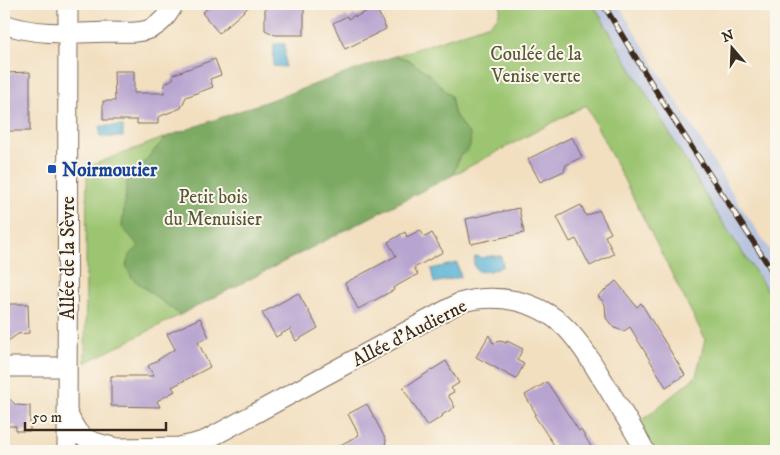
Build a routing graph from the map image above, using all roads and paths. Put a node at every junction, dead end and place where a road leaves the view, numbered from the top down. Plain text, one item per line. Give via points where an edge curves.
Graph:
1 (68, 4) edge
2 (174, 4) edge
3 (4, 24) edge
4 (68, 33) junction
5 (4, 367) edge
6 (66, 367) junction
7 (66, 412) junction
8 (110, 449) edge
9 (67, 451) edge
10 (645, 451) edge

1 - 4 street, Allée de la Sèvre
2 - 4 street via 162,20 146,30
3 - 4 street via 34,31
4 - 6 street, Allée de la Sèvre
5 - 6 street
6 - 7 street, Allée de la Sèvre
7 - 8 street, Allée d'Audierne via 82,436
7 - 9 street, Allée de la Sèvre
8 - 10 street, Allée d'Audierne via 179,447 206,440 459,303 492,298 525,303 548,314 566,328 586,354

